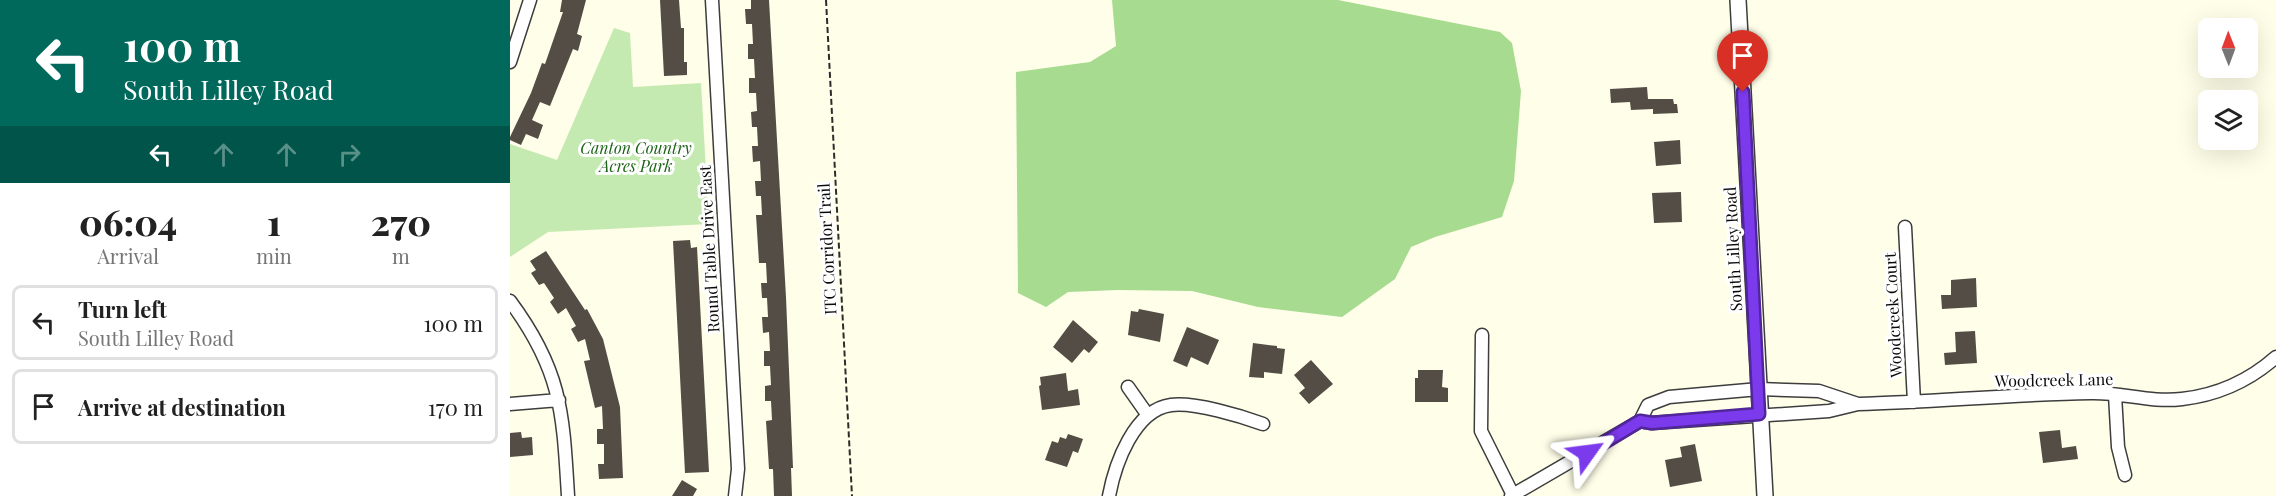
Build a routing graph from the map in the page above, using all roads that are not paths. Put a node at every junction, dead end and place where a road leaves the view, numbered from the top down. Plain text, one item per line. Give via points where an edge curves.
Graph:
1 (530, 0) edge
2 (712, 0) edge
3 (1738, 0) edge
4 (513, 44) edge
5 (510, 62) edge
6 (1905, 227) dead end
7 (510, 301) edge
8 (1482, 335) dead end
9 (2276, 357) edge
10 (1128, 387) dead end
11 (1758, 389) junction
12 (2115, 395) junction
13 (559, 400) junction
14 (1914, 402) junction
15 (510, 404) edge
16 (1858, 404) junction
17 (1147, 414) junction
18 (1759, 414) junction
19 (1640, 421) junction
20 (1263, 424) dead end
21 (2125, 475) dead end
22 (568, 496) edge
23 (735, 496) edge
24 (1109, 496) edge
25 (1512, 496) edge
26 (1765, 496) edge

1 - 4 street
2 - 23 street, Round Table Drive East via 738,469
3 - 11 street, South Lilley Road
4 - 5 street
6 - 14 street, Woodcreek Court
7 - 13 street via 538,342
8 - 25 street via 1481,431
9 - 12 street, Woodcreek Lane via 2244,380 2201,396 2153,400
10 - 17 street
11 - 16 street, Woodcreek Lane via 1819,391
11 - 18 street, South Lilley Road
11 - 19 street, Woodcreek Lane via 1669,397 1648,405
12 - 14 street, Woodcreek Lane
12 - 21 street via 2118,447
13 - 15 street
13 - 22 street
14 - 16 street, Woodcreek Lane
16 - 18 street, Woodcreek Lane via 1829,411
17 - 20 street via 1171,405 1193,406
17 - 24 street via 1124,448
18 - 19 street, Woodcreek Lane
18 - 26 street, South Lilley Road
19 - 25 street

